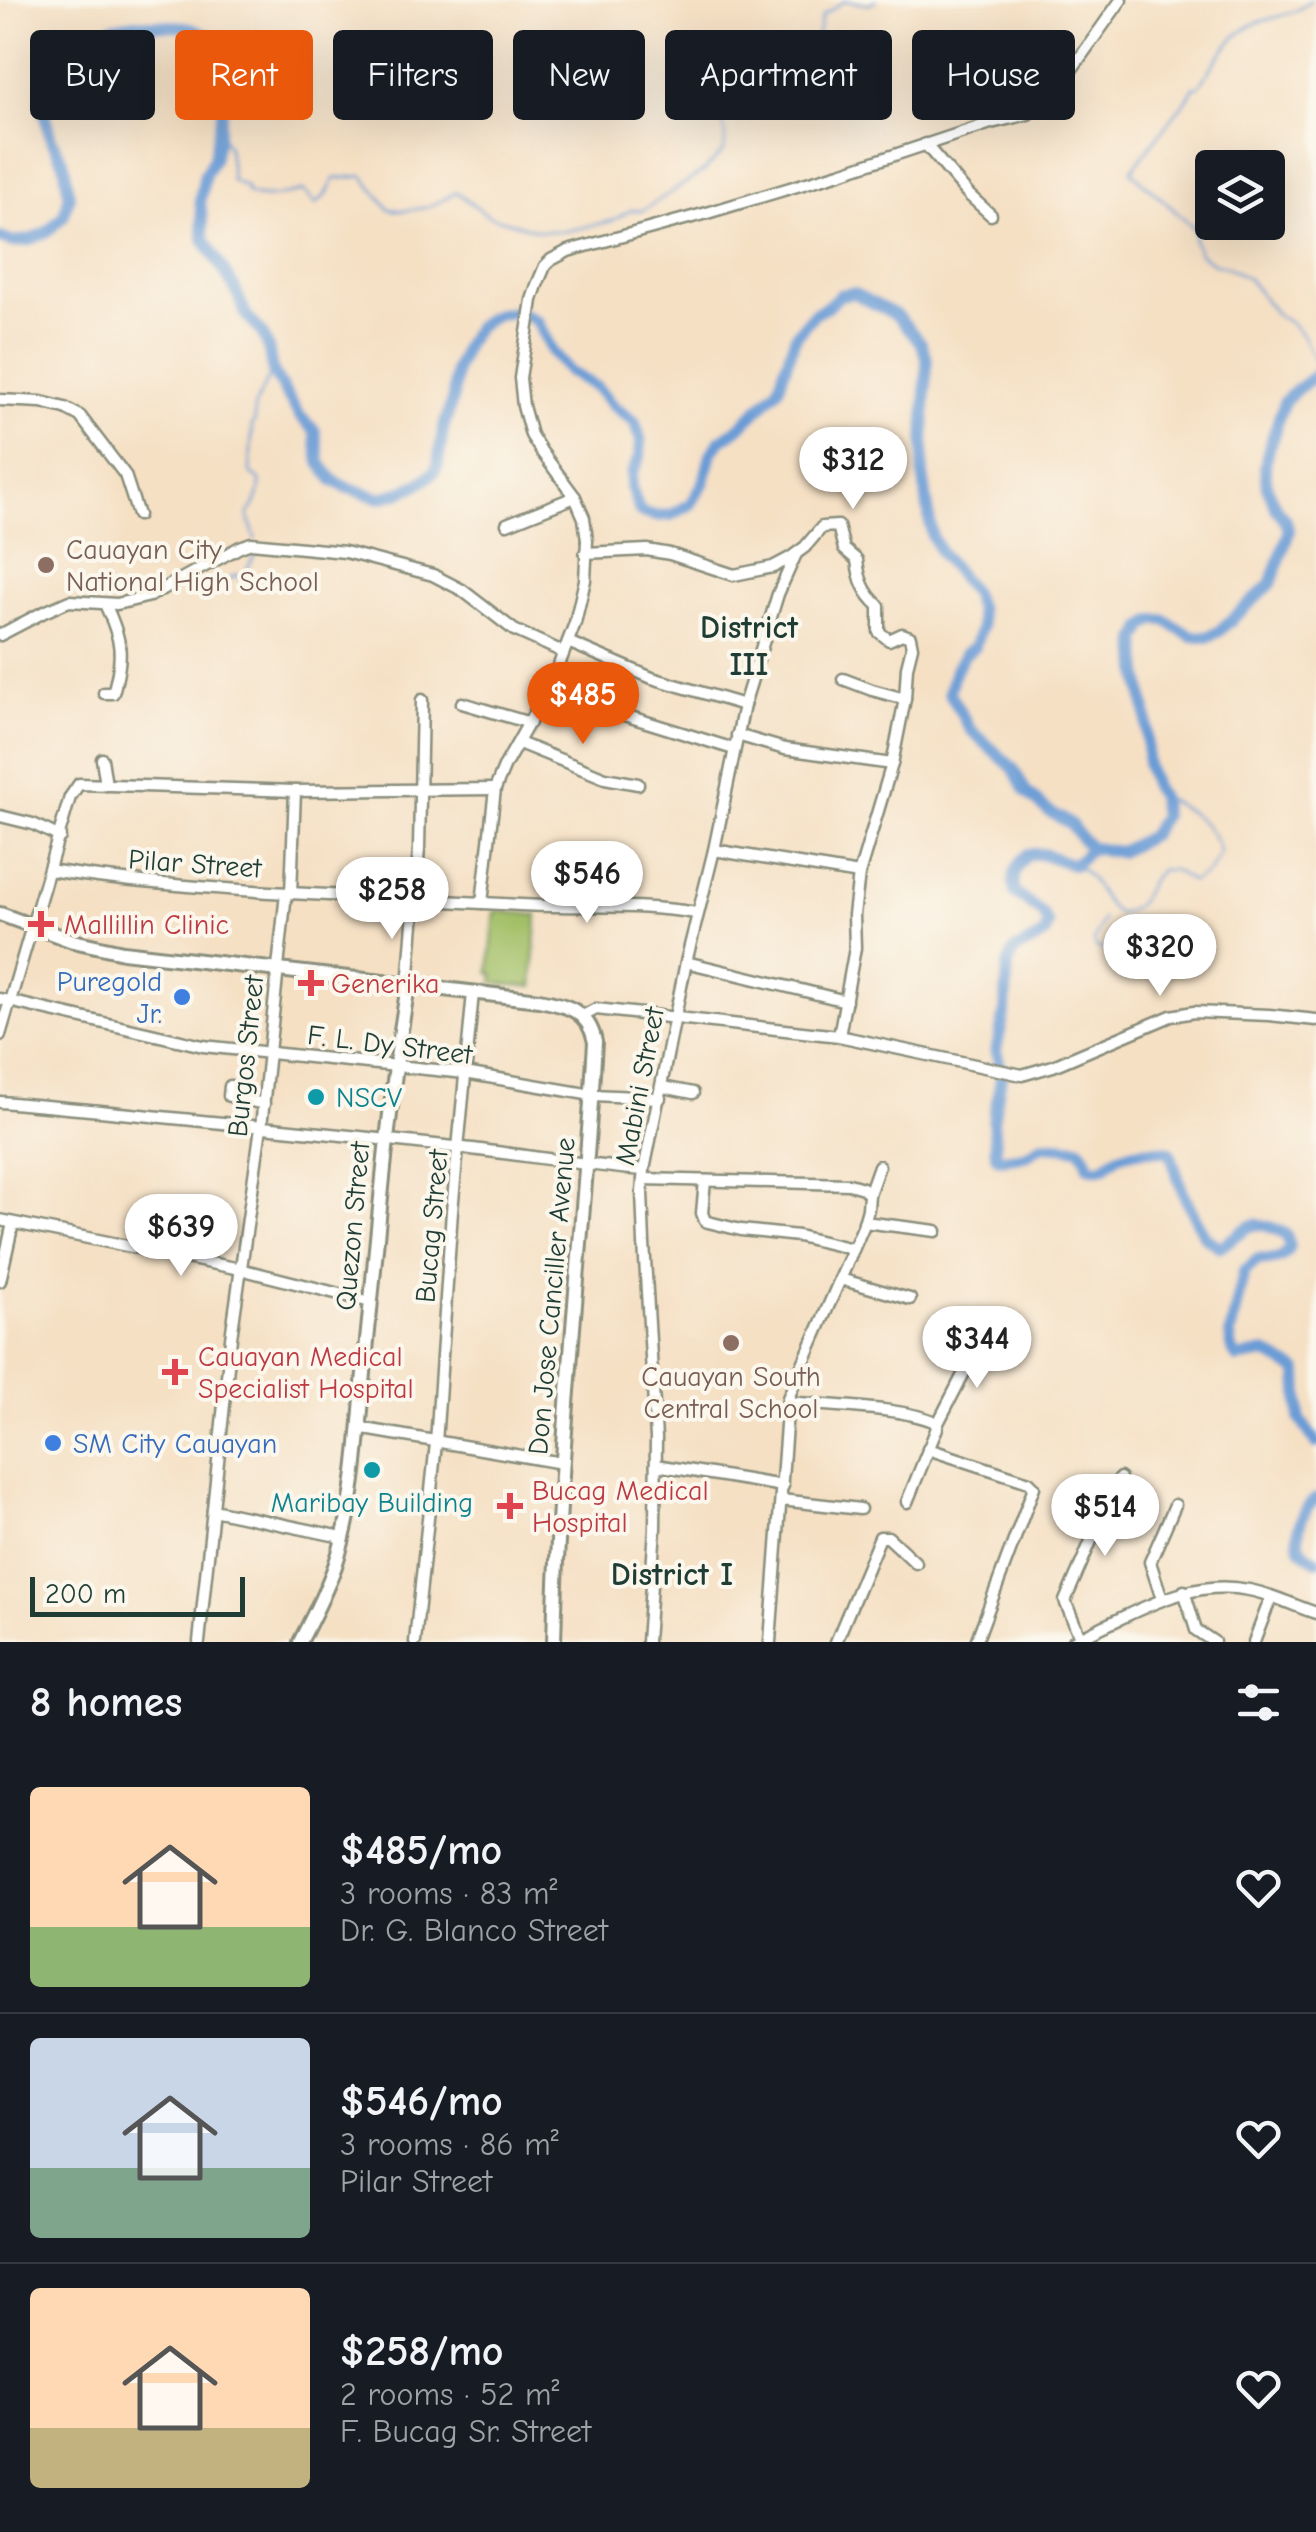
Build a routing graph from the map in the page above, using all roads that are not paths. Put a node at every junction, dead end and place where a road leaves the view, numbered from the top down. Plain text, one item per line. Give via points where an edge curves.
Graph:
1 (1121, 0) edge
2 (925, 144) junction
3 (991, 215) dead end
4 (0, 400) edge
5 (574, 497) junction
6 (138, 514) dead end
7 (507, 524) dead end
8 (585, 552) junction
9 (796, 554) junction
10 (105, 604) junction
11 (0, 635) edge
12 (566, 647) junction
13 (554, 678) junction
14 (843, 679) dead end
15 (104, 693) dead end
16 (905, 699) junction
17 (422, 700) dead end
18 (462, 703) dead end
19 (744, 705) junction
20 (530, 722) junction
21 (737, 735) junction
22 (519, 743) junction
23 (734, 749) junction
24 (102, 758) dead end
25 (892, 764) junction
26 (638, 784) dead end
27 (106, 785) junction
28 (420, 789) junction
29 (495, 789) junction
30 (295, 791) junction
31 (0, 816) edge
32 (60, 837) junction
33 (714, 850) junction
34 (50, 870) junction
35 (860, 874) junction
36 (288, 893) junction
37 (416, 901) junction
38 (482, 904) junction
39 (696, 913) junction
40 (0, 914) edge
41 (31, 925) junction
42 (686, 962) junction
43 (277, 971) junction
44 (408, 986) junction
45 (472, 992) junction
46 (5, 1000) edge
47 (846, 1001) junction
48 (583, 1016) junction
49 (676, 1017) junction
50 (1316, 1020) edge
51 (0, 1035) edge
52 (839, 1036) junction
53 (268, 1052) junction
54 (394, 1066) junction
55 (465, 1073) junction
56 (230, 1086) dead end
57 (662, 1092) junction
58 (693, 1093) dead end
59 (592, 1095) junction
60 (0, 1102) edge
61 (264, 1104) junction
62 (261, 1127) junction
63 (385, 1140) junction
64 (460, 1148) junction
65 (586, 1166) junction
66 (880, 1166) dead end
67 (644, 1174) junction
68 (705, 1181) junction
69 (868, 1194) junction
70 (0, 1220) edge
71 (864, 1222) junction
72 (12, 1223) junction
73 (936, 1232) dead end
74 (853, 1249) junction
75 (240, 1270) junction
76 (840, 1279) junction
77 (0, 1281) edge
78 (910, 1300) dead end
79 (370, 1302) junction
80 (982, 1338) dead end
81 (788, 1402) junction
82 (937, 1425) junction
83 (359, 1428) junction
84 (436, 1443) junction
85 (928, 1450) junction
86 (562, 1463) junction
87 (656, 1465) junction
88 (1120, 1478) dead end
89 (782, 1486) junction
90 (782, 1500) junction
91 (907, 1502) dead end
92 (1175, 1505) dead end
93 (860, 1509) dead end
94 (214, 1510) junction
95 (342, 1537) junction
96 (916, 1563) dead end
97 (1184, 1592) junction
98 (1271, 1597) junction
99 (1162, 1599) junction
100 (1316, 1614) edge
101 (1196, 1630) junction
102 (1076, 1640) edge
103 (199, 1642) edge
104 (300, 1642) edge
105 (416, 1642) edge
106 (554, 1642) edge
107 (648, 1642) edge
108 (770, 1642) edge
109 (836, 1642) edge
110 (976, 1642) edge
111 (1184, 1642) edge
112 (1214, 1642) edge
113 (1254, 1642) edge

1 - 2 street via 1057,90 1028,114
2 - 3 street
2 - 5 street via 561,254 545,266 532,300 520,378 526,418
4 - 6 street via 41,402 80,416 125,474
5 - 7 street
5 - 8 street via 584,518
8 - 9 street via 647,550 734,575
8 - 12 street via 581,603
9 - 16 street via 822,527 838,526 844,550 857,560 858,578 879,606 879,632 889,640 910,637
9 - 19 street, Mabini Street
10 - 11 street via 60,604
10 - 12 street via 150,596 251,544 346,552 433,575 514,630
10 - 15 street via 122,664 113,693
12 - 13 street
12 - 19 street
13 - 20 street
13 - 23 street via 624,714
14 - 16 street
16 - 25 street
17 - 28 street
18 - 20 street
19 - 21 street, Mabini Street
20 - 22 street
21 - 23 street, Mabini Street
21 - 25 street
22 - 26 street via 604,778
22 - 29 street
23 - 33 street, Mabini Street
24 - 27 street
25 - 35 street
27 - 30 street
27 - 32 street via 82,784 72,792
28 - 29 street
28 - 30 street
28 - 37 street
29 - 38 street
30 - 36 street, Burgos Street
31 - 32 street
32 - 34 street
33 - 35 street
33 - 39 street, Mabini Street
34 - 36 street, Pilar Street
34 - 41 street
35 - 47 street
36 - 37 street, Pilar Street
36 - 43 street, Burgos Street
37 - 38 street, Pilar Street
37 - 44 street
38 - 39 street, Pilar Street
39 - 42 street, Mabini Street
40 - 41 main road
41 - 43 main road via 96,947
41 - 46 street
42 - 47 street
42 - 49 street, Mabini Street
43 - 44 main road
43 - 53 street, Burgos Street
44 - 45 main road
44 - 54 main road, Quezon Street
45 - 48 main road via 560,1004
45 - 55 street, Bucag Street
46 - 51 street
46 - 53 street, F. L. Dy Street via 180,1042
47 - 52 street
48 - 49 street via 596,1009
48 - 59 main road, Don Jose Canciller Avenue via 595,1042
49 - 52 street
49 - 57 street, Mabini Street
50 - 52 street via 1171,1016 1031,1074
53 - 54 street, F. L. Dy Street
53 - 61 street, Burgos Street
54 - 55 street, F. L. Dy Street
54 - 63 main road, Quezon Street
55 - 59 street, F. L. Dy Street
55 - 64 street, Bucag Street
56 - 61 street via 229,1096
57 - 58 street, F. L. Dy Street
57 - 59 street, F. L. Dy Street
57 - 67 street, Mabini Street
59 - 65 main road, Don Jose Canciller Avenue
60 - 62 street
61 - 62 street, Burgos Street
62 - 63 street
62 - 75 street, Burgos Street
63 - 64 street
63 - 79 main road, Quezon Street
64 - 65 street
64 - 84 street, Bucag Street
65 - 67 street
65 - 86 main road, Don Jose Canciller Avenue
66 - 69 street
67 - 68 street
67 - 87 street, Mabini Street
68 - 69 street via 849,1184
68 - 74 street via 704,1221
69 - 71 street
70 - 72 street
71 - 73 street
71 - 74 street
72 - 75 street
72 - 77 street
74 - 76 street
75 - 79 street
75 - 94 street, Burgos Street
76 - 78 street
76 - 81 street
79 - 83 main road, Quezon Street
80 - 82 street
81 - 82 street via 927,1418
81 - 89 street
82 - 85 street
83 - 84 street
83 - 95 main road, Quezon Street
84 - 86 street
84 - 105 street, Bucag Street
85 - 91 street
85 - 110 street via 1034,1487
86 - 106 main road, Don Jose Canciller Avenue
87 - 89 street
87 - 107 street, Mabini Street
88 - 102 street via 1065,1601
89 - 90 street
90 - 93 street
90 - 108 street
92 - 99 street via 1150,1562
94 - 95 street
94 - 103 street, Burgos Street
95 - 104 main road, Quezon Street
96 - 109 street via 880,1537
97 - 98 street via 1226,1587
97 - 99 street
97 - 101 street
98 - 100 street
98 - 113 street
99 - 102 street
101 - 111 street
101 - 112 street

